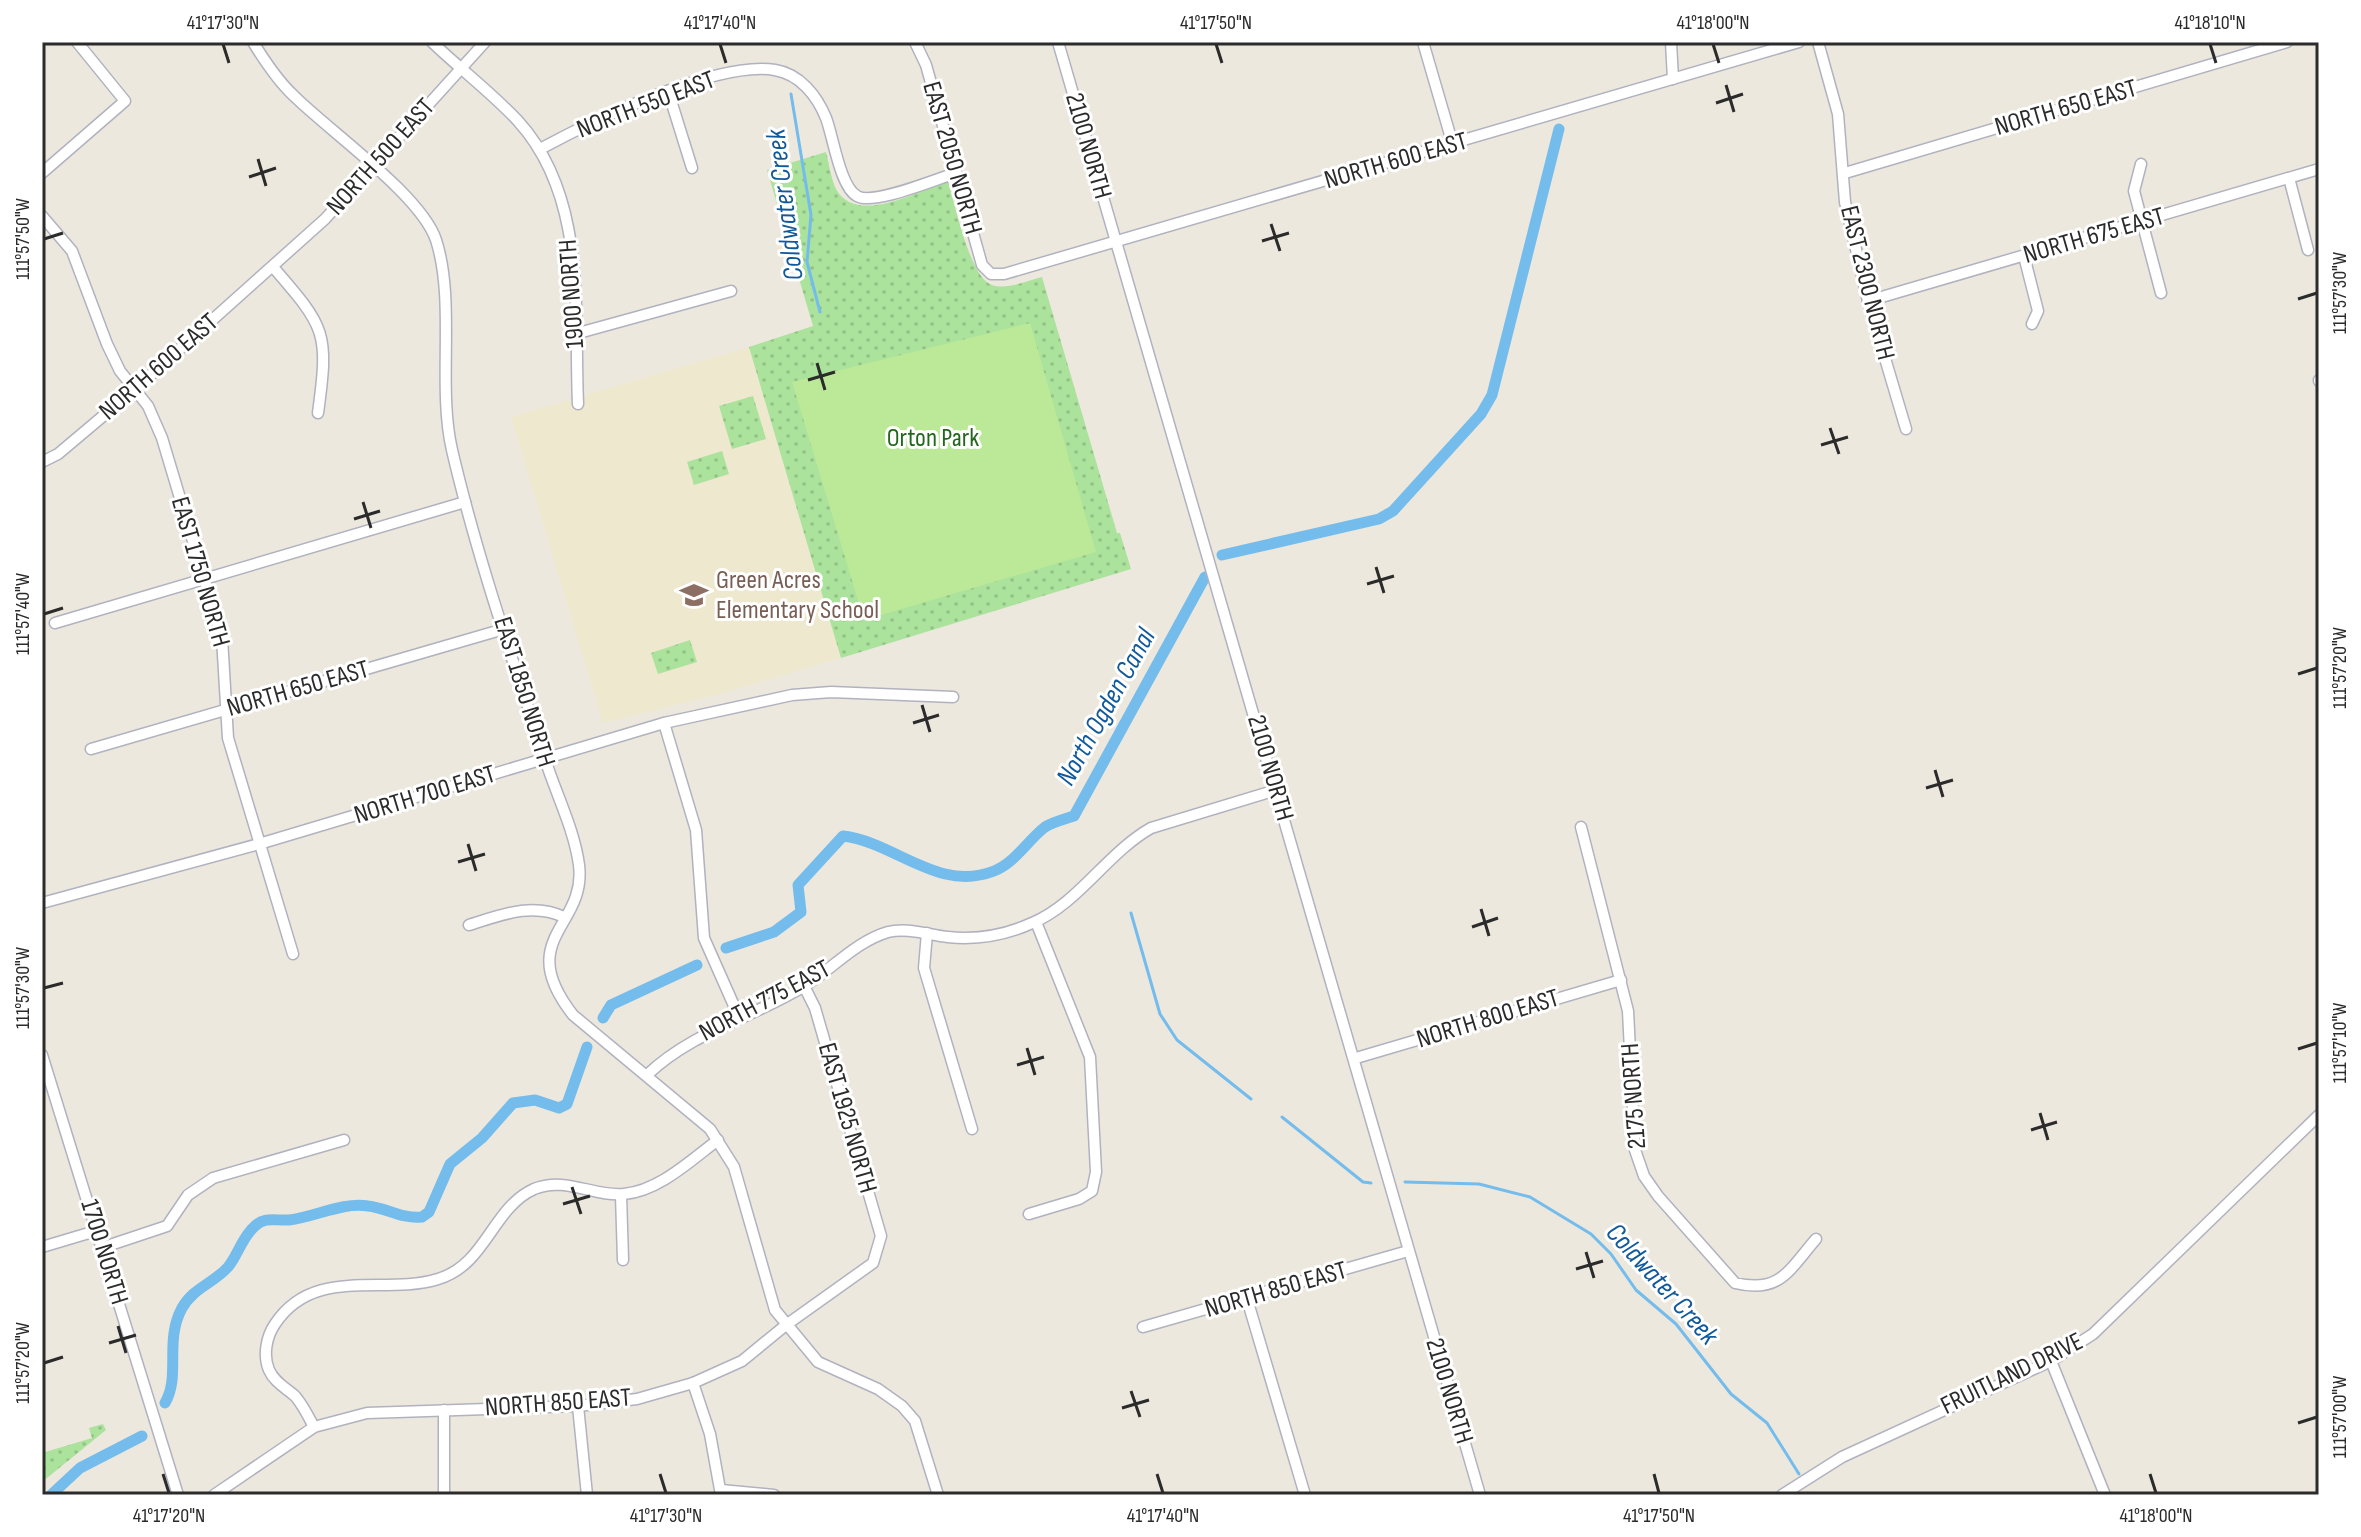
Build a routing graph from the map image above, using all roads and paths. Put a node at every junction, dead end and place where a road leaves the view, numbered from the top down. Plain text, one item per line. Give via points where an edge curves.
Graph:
1 (77, 42) edge
2 (253, 42) edge
3 (432, 42) edge
4 (485, 42) edge
5 (915, 42) edge
6 (1058, 42) edge
7 (1423, 42) edge
8 (1671, 42) edge
9 (1799, 42) edge
10 (1818, 42) edge
11 (2287, 42) edge
12 (460, 69) junction
13 (1673, 79) junction
14 (668, 91) junction
15 (1453, 145) junction
16 (540, 149) junction
17 (2141, 164) dead end
18 (371, 166) junction
19 (692, 168) dead end
20 (2319, 169) edge
21 (42, 173) edge
22 (956, 173) junction
23 (1845, 173) junction
24 (2289, 178) junction
25 (42, 216) edge
26 (2140, 222) junction
27 (1115, 242) junction
28 (2308, 250) dead end
29 (2024, 256) junction
30 (273, 267) junction
31 (991, 274) joint
32 (731, 291) dead end
33 (2161, 293) dead end
34 (1868, 301) junction
35 (2032, 324) dead end
36 (575, 334) junction
37 (134, 390) junction
38 (578, 404) dead end
39 (318, 413) dead end
40 (1906, 429) dead end
41 (42, 462) edge
42 (465, 502) junction
43 (204, 579) junction
44 (55, 623) dead end
45 (504, 629) junction
46 (953, 697) dead end
47 (225, 710) junction
48 (664, 723) junction
49 (91, 749) dead end
50 (544, 759) junction
51 (1276, 790) junction
52 (1581, 827) dead end
53 (259, 844) junction
54 (42, 903) edge
55 (564, 917) junction
56 (1036, 922) junction
57 (469, 925) dead end
58 (927, 933) junction
59 (293, 954) dead end
60 (1621, 980) junction
61 (804, 986) junction
62 (739, 1017) junction
63 (42, 1055) edge
64 (1356, 1058) junction
65 (44, 1073) edge
66 (647, 1075) junction
67 (2319, 1115) edge
68 (972, 1129) dead end
69 (344, 1140) dead end
70 (718, 1140) junction
71 (621, 1195) junction
72 (1029, 1214) dead end
73 (99, 1230) junction
74 (1816, 1239) dead end
75 (42, 1247) edge
76 (104, 1247) junction
77 (879, 1251) joint
78 (1408, 1251) junction
79 (623, 1260) dead end
80 (1247, 1299) junction
81 (786, 1325) junction
82 (1143, 1327) dead end
83 (2051, 1361) junction
84 (693, 1383) junction
85 (578, 1406) junction
86 (444, 1410) junction
87 (314, 1427) junction
88 (721, 1492) edge
89 (178, 1495) edge
90 (214, 1495) edge
91 (444, 1495) edge
92 (587, 1495) edge
93 (774, 1495) edge
94 (938, 1495) edge
95 (1305, 1495) edge
96 (1480, 1495) edge
97 (1782, 1495) edge
98 (2105, 1495) edge

1 - 21 street via 125,101
2 - 18 street, EAST 1850 NORTH via 291,93
3 - 12 street, 1900 NORTH
4 - 12 street, NORTH 500 EAST
5 - 22 street, EAST 2050 NORTH
6 - 27 street, 2100 NORTH
7 - 15 street
8 - 13 street
9 - 13 street, NORTH 600 EAST
10 - 23 street, EAST 2300 NORTH via 1838,114
11 - 23 street, NORTH 650 EAST
12 - 16 street, 1900 NORTH via 518,120
12 - 18 street, NORTH 500 EAST
13 - 15 street, NORTH 600 EAST
14 - 16 street, NORTH 550 EAST via 605,115
14 - 19 street
14 - 22 street, NORTH 550 EAST via 750,69 777,70 800,80 814,95 847,185 856,196 871,200
15 - 27 street, NORTH 600 EAST
16 - 36 street, 1900 NORTH via 562,202 574,256
17 - 26 street via 2134,191
18 - 30 street, NORTH 500 EAST
18 - 42 street, EAST 1850 NORTH via 414,206 436,239 451,445
20 - 24 street, NORTH 675 EAST
22 - 31 street, EAST 2050 NORTH via 982,265
23 - 34 street, EAST 2300 NORTH via 1845,202
24 - 26 street, NORTH 675 EAST
24 - 28 street
25 - 37 street, EAST 1750 NORTH via 72,251 107,344
26 - 29 street, NORTH 675 EAST
26 - 33 street
27 - 31 street, NORTH 600 EAST
27 - 51 street, 2100 NORTH
29 - 34 street, NORTH 675 EAST
29 - 35 street via 2038,311
30 - 37 street, NORTH 600 EAST
30 - 39 street via 309,309 322,335 325,358
32 - 36 street
34 - 40 street, EAST 2300 NORTH
36 - 38 street, 1900 NORTH
37 - 41 street, NORTH 600 EAST
37 - 43 street, EAST 1750 NORTH via 148,406 162,438
42 - 43 street
42 - 45 street, EAST 1850 NORTH
43 - 44 street
43 - 47 street, EAST 1750 NORTH via 222,638
45 - 47 street, NORTH 650 EAST
45 - 50 street, EAST 1850 NORTH
46 - 48 street, NORTH 700 EAST via 792,695
47 - 49 street, NORTH 650 EAST
47 - 53 street, EAST 1750 NORTH
48 - 50 street, NORTH 700 EAST
48 - 62 street via 696,830 704,938
50 - 53 street, NORTH 700 EAST
50 - 55 street, EAST 1850 NORTH via 580,874
51 - 56 street, NORTH 775 EAST via 1151,828
51 - 64 street, 2100 NORTH
52 - 60 street, 2175 NORTH
53 - 54 street, NORTH 700 EAST
53 - 59 street, EAST 1750 NORTH
55 - 57 street via 547,909 529,909
55 - 66 street, EAST 1850 NORTH via 549,955 558,996 573,1015
56 - 58 street, NORTH 775 EAST via 975,938
56 - 72 street via 1090,1057 1096,1172 1092,1191
58 - 61 street, NORTH 775 EAST via 890,931 869,940
58 - 68 street via 924,968
60 - 64 street, NORTH 800 EAST
60 - 74 street, 2175 NORTH via 1631,1041 1635,1150 1658,1196 1735,1283 1772,1285
61 - 62 street, NORTH 775 EAST
61 - 77 street, EAST 1925 NORTH via 815,1008 881,1236
62 - 66 street, NORTH 775 EAST via 685,1044
63 - 65 street, 1700 NORTH
64 - 78 street, 2100 NORTH
65 - 73 street, 1700 NORTH
66 - 70 street, EAST 1850 NORTH via 700,1118
67 - 83 street, FRUITLAND DRIVE via 2093,1334
69 - 76 street via 213,1178 188,1195 167,1226
70 - 71 street via 650,1187
70 - 81 street, EAST 1850 NORTH via 734,1167 775,1310
71 - 79 street
71 - 87 street via 568,1184 534,1190 519,1199 468,1264 452,1274 415,1283 343,1284 309,1295 280,1316 266,1342 267,1367 297,1398
73 - 75 street
73 - 76 street, 1700 NORTH
76 - 89 street, 1700 NORTH
77 - 81 street, NORTH 850 EAST via 873,1263
78 - 80 street, NORTH 850 EAST
78 - 96 street, 2100 NORTH
80 - 82 street, NORTH 850 EAST
80 - 95 street
81 - 84 street, NORTH 850 EAST via 742,1361
81 - 94 street, EAST 1850 NORTH via 818,1362 902,1406 915,1421
83 - 97 street, FRUITLAND DRIVE via 1842,1457
83 - 98 street
84 - 85 street, NORTH 850 EAST via 637,1399
84 - 88 street
85 - 86 street, NORTH 850 EAST
85 - 92 street
86 - 87 street, NORTH 850 EAST via 367,1413
86 - 91 street
87 - 90 street, NORTH 850 EAST
88 - 93 street

